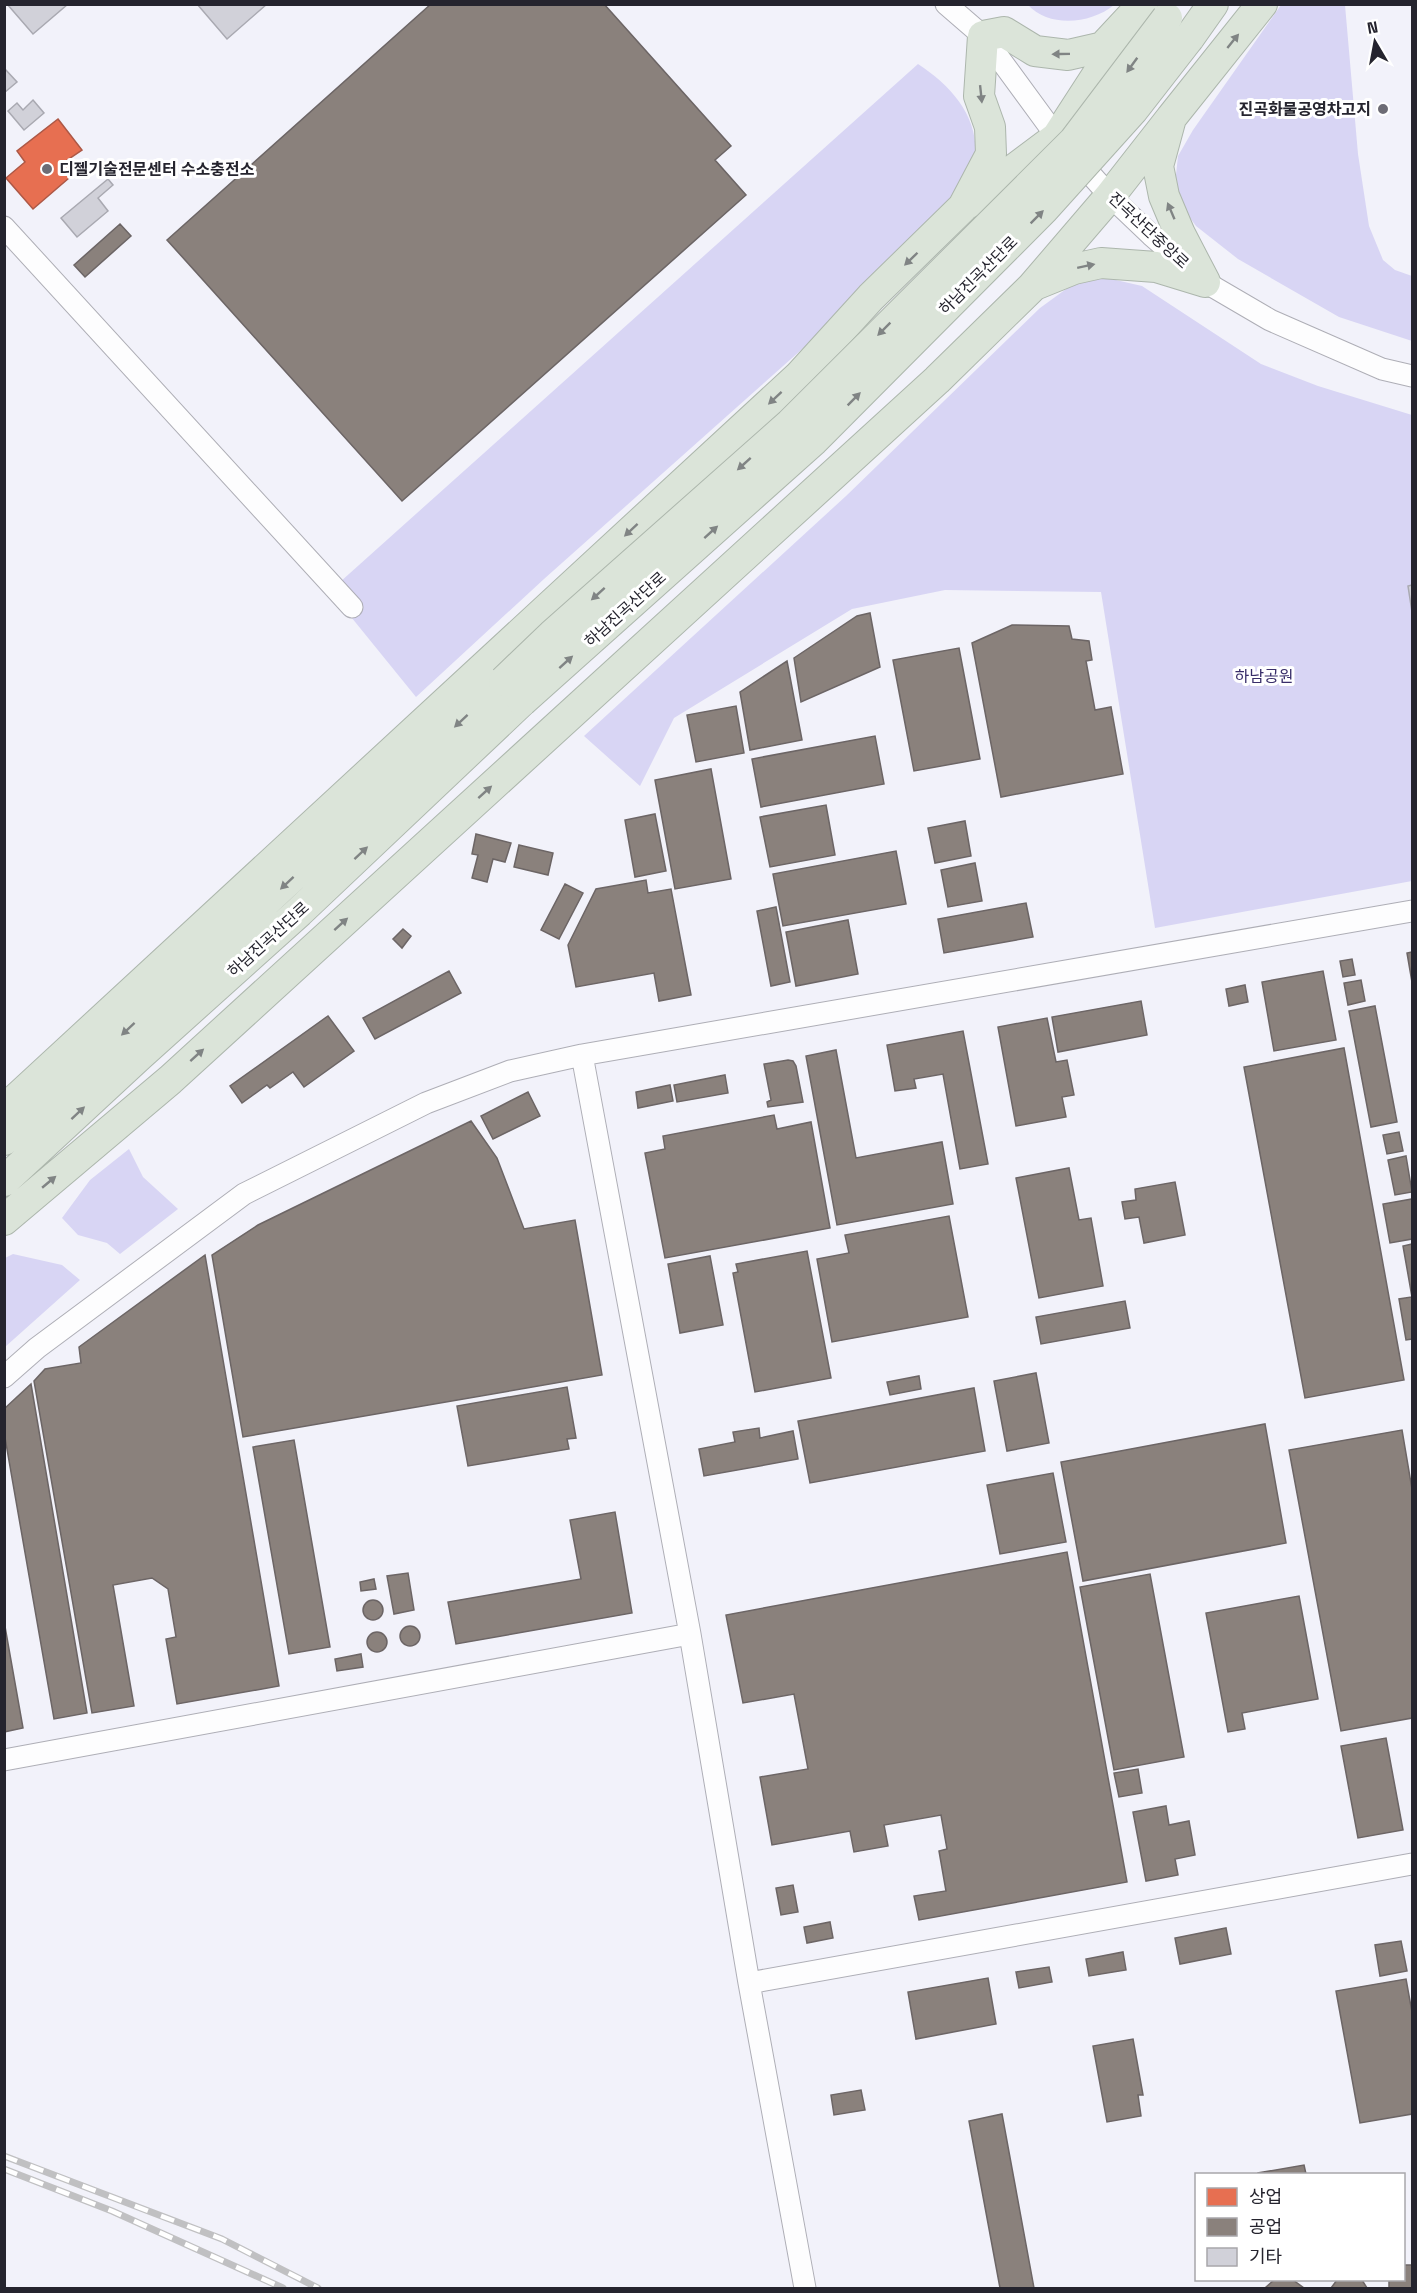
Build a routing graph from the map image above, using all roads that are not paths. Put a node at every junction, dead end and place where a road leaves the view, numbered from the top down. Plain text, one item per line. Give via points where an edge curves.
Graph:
1 (946, 4) edge
2 (1213, 4) edge
3 (1262, 4) edge
4 (1156, 9) edge
5 (983, 36) junction
6 (1171, 118) junction
7 (1057, 137) junction
8 (1110, 196) junction
9 (963, 207) junction
10 (4, 226) edge
11 (1205, 282) junction
12 (1032, 287) junction
13 (1413, 376) edge
14 (352, 607) dead end
15 (513, 691) junction
16 (1413, 911) edge
17 (582, 1056) junction
18 (4, 1110) edge
19 (4, 1140) edge
20 (4, 1181) edge
21 (4, 1220) edge
22 (4, 1377) edge
23 (690, 1634) junction
24 (4, 1760) edge
25 (1413, 1864) edge
26 (749, 1983) junction
27 (805, 2289) edge

1 - 5 street, 진곡산단중앙로
15 -> 2 highway, 하남진곡산단로, bridge via 814,440 1043,210 1133,110
6 -> 3 highway
4 -> 5 highway via 1102,47 1068,55 1035,51 1004,32
4 - 7 highway
4 -> 15 highway, 하남진곡산단로, bridge via 1074,141 790,423 552,635
5 - 7 street, 진곡산단중앙로
5 -> 9 highway via 979,96 990,127 991,154
6 - 8 highway
11 -> 6 highway via 1164,196 1158,166
7 - 8 street, 진곡산단중앙로
7 - 9 highway
8 - 11 street, 진곡산단중앙로
8 - 12 highway
9 -> 18 highway via 799,376
10 - 14 street
12 -> 11 highway via 1074,269 1101,263 1156,267
11 - 13 street, 진곡산단중앙로 via 1270,320 1383,369
21 -> 12 highway via 178,1072 937,380
15 -> 19 highway, 하남진곡산단로
20 -> 15 highway, 하남진곡산단로 via 299,912
16 - 17 street
17 - 22 street via 510,1071 426,1103 244,1194 37,1348
17 - 23 street
23 - 24 street
23 - 26 street
25 - 26 street
26 - 27 street

